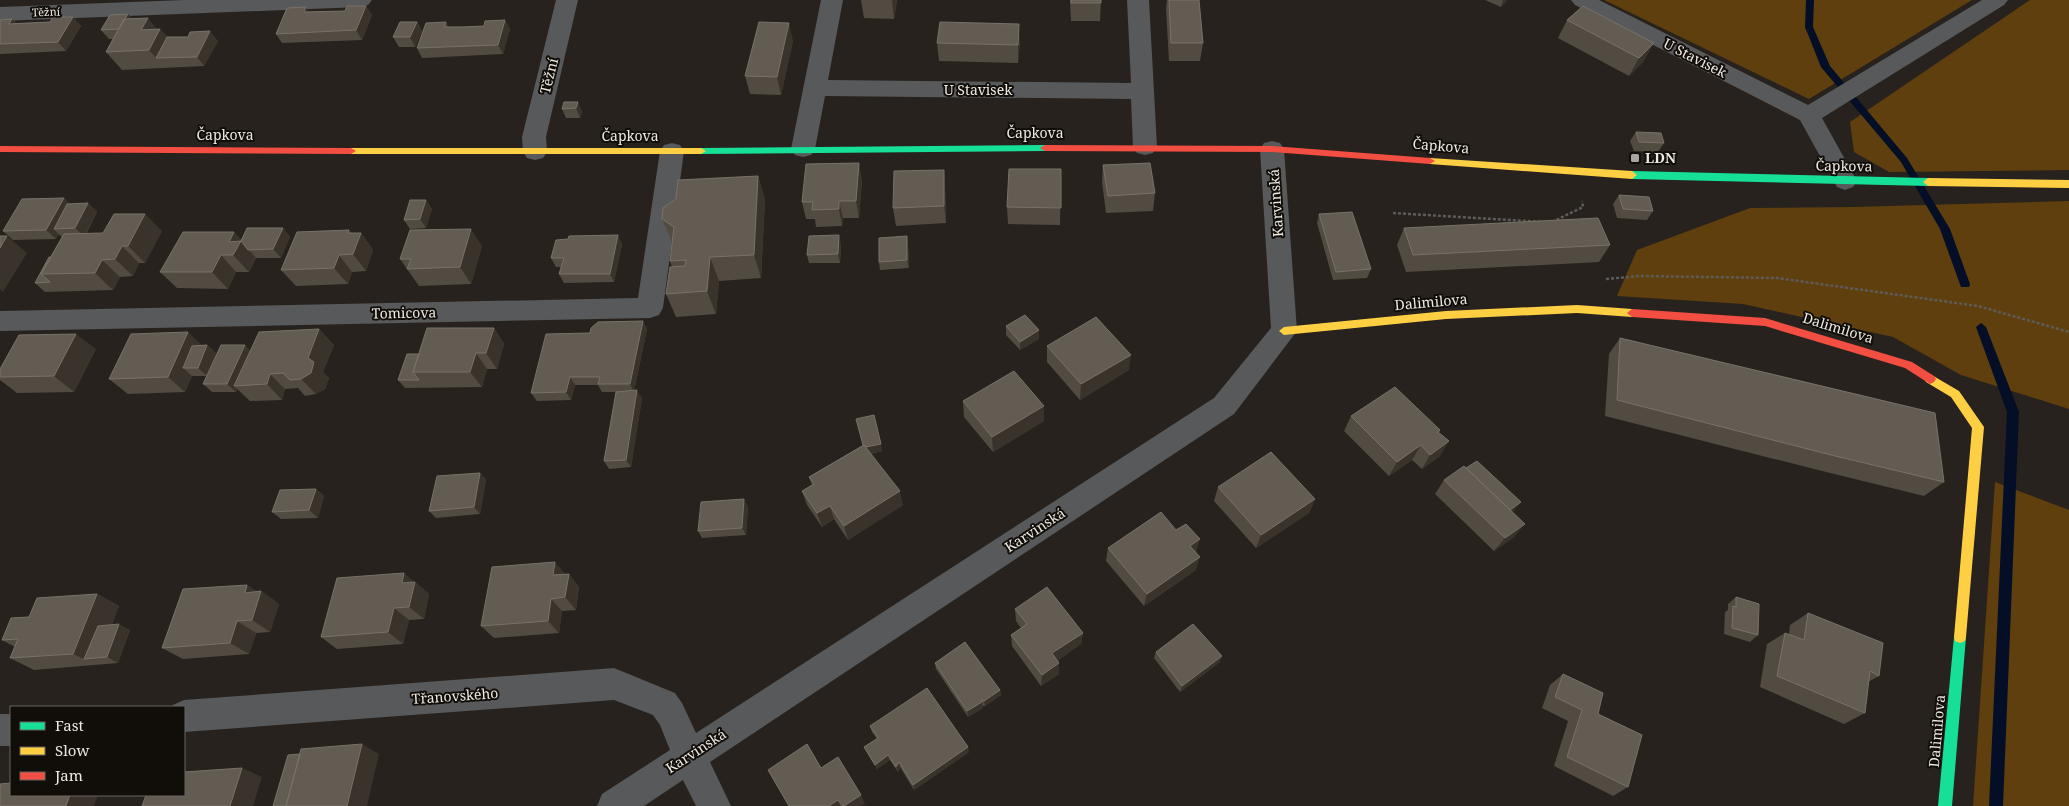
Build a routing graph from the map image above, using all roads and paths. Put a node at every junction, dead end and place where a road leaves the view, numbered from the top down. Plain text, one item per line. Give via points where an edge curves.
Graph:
1 (361, 0) edge
2 (567, 0) edge
3 (832, 0) edge
4 (1138, 0) edge
5 (1582, 0) edge
6 (1997, 0) edge
7 (0, 14) edge
8 (815, 88) junction
9 (1142, 91) junction
10 (1809, 115) junction
11 (1145, 147) junction
12 (0, 149) edge
13 (803, 149) junction
14 (1272, 150) junction
15 (672, 151) junction
16 (535, 152) junction
17 (1578, 173) junction
18 (1845, 181) junction
19 (2069, 184) edge
20 (1393, 213) dead end
21 (0, 321) edge
22 (1284, 331) junction
23 (185, 716) edge
24 (689, 756) junction
25 (614, 806) edge
26 (714, 806) edge
27 (1946, 806) edge

1 - 7 street, Těžní
2 - 16 street, Těžní via 534,137
3 - 8 street
4 - 9 street
5 - 10 street, U Stavisek
6 - 10 street
8 - 9 street, U Stavisek
8 - 13 street
9 - 11 street
10 - 18 street
11 - 13 street, Čapkova
11 - 14 street, Čapkova
12 - 16 street, Čapkova
13 - 15 street, Čapkova
14 - 17 street, Čapkova
14 - 22 street, Karvinská
15 - 16 street, Čapkova
15 - 21 street, Tomicova via 650,308
17 - 18 street, Čapkova
17 - 20 path via 1583,207 1551,222
18 - 19 street, Čapkova
22 - 24 street, Karvinská via 1224,406
22 - 27 street, Dalimilova via 1446,315 1577,309 1764,322 1908,365 1955,394 1978,427
23 - 24 street, Třanovského via 614,684 664,704
24 - 25 street, Karvinská
24 - 26 street, Třanovského

